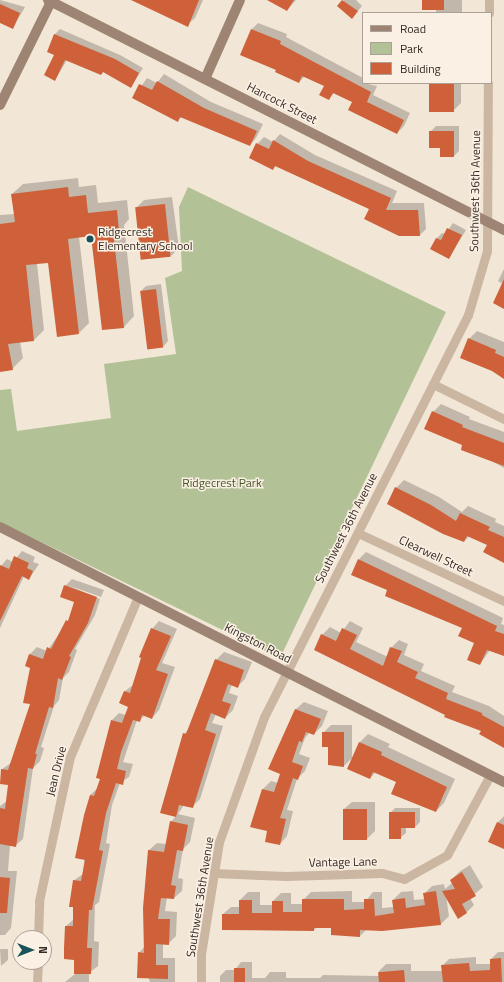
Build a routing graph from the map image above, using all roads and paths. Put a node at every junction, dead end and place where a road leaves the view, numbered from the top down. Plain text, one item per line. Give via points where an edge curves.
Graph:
1 (240, 0) edge
2 (489, 0) edge
3 (50, 1) edge
4 (489, 12) edge
5 (205, 79) junction
6 (488, 84) edge
7 (0, 105) edge
8 (488, 221) junction
9 (504, 230) edge
10 (433, 384) junction
11 (504, 419) edge
12 (0, 527) edge
13 (358, 532) junction
14 (138, 597) junction
15 (504, 601) edge
16 (287, 672) junction
17 (490, 775) junction
18 (504, 782) edge
19 (214, 873) junction
20 (38, 930) edge
21 (38, 970) edge
22 (37, 982) edge
23 (201, 982) edge

1 - 5 street
2 - 4 street
3 - 5 street, Hancock Street
3 - 7 street
5 - 8 street, Hancock Street
6 - 8 street, Southwest 36th Avenue
8 - 9 street, Hancock Street
8 - 10 street, Southwest 36th Avenue via 487,252 468,315
10 - 11 street
10 - 13 street, Southwest 36th Avenue
12 - 14 street, Kingston Road
13 - 15 street, Clearwell Street
13 - 16 street, Southwest 36th Avenue
14 - 16 street, Kingston Road
14 - 20 street, Jean Drive via 70,757 39,902
16 - 17 street, Kingston Road
16 - 19 street, Southwest 36th Avenue via 264,717 229,812 219,842
17 - 18 street, Kingston Road
17 - 19 street, Vantage Lane via 448,855 404,879 382,873 286,876
19 - 23 street, Southwest 36th Avenue via 201,954
21 - 22 street

